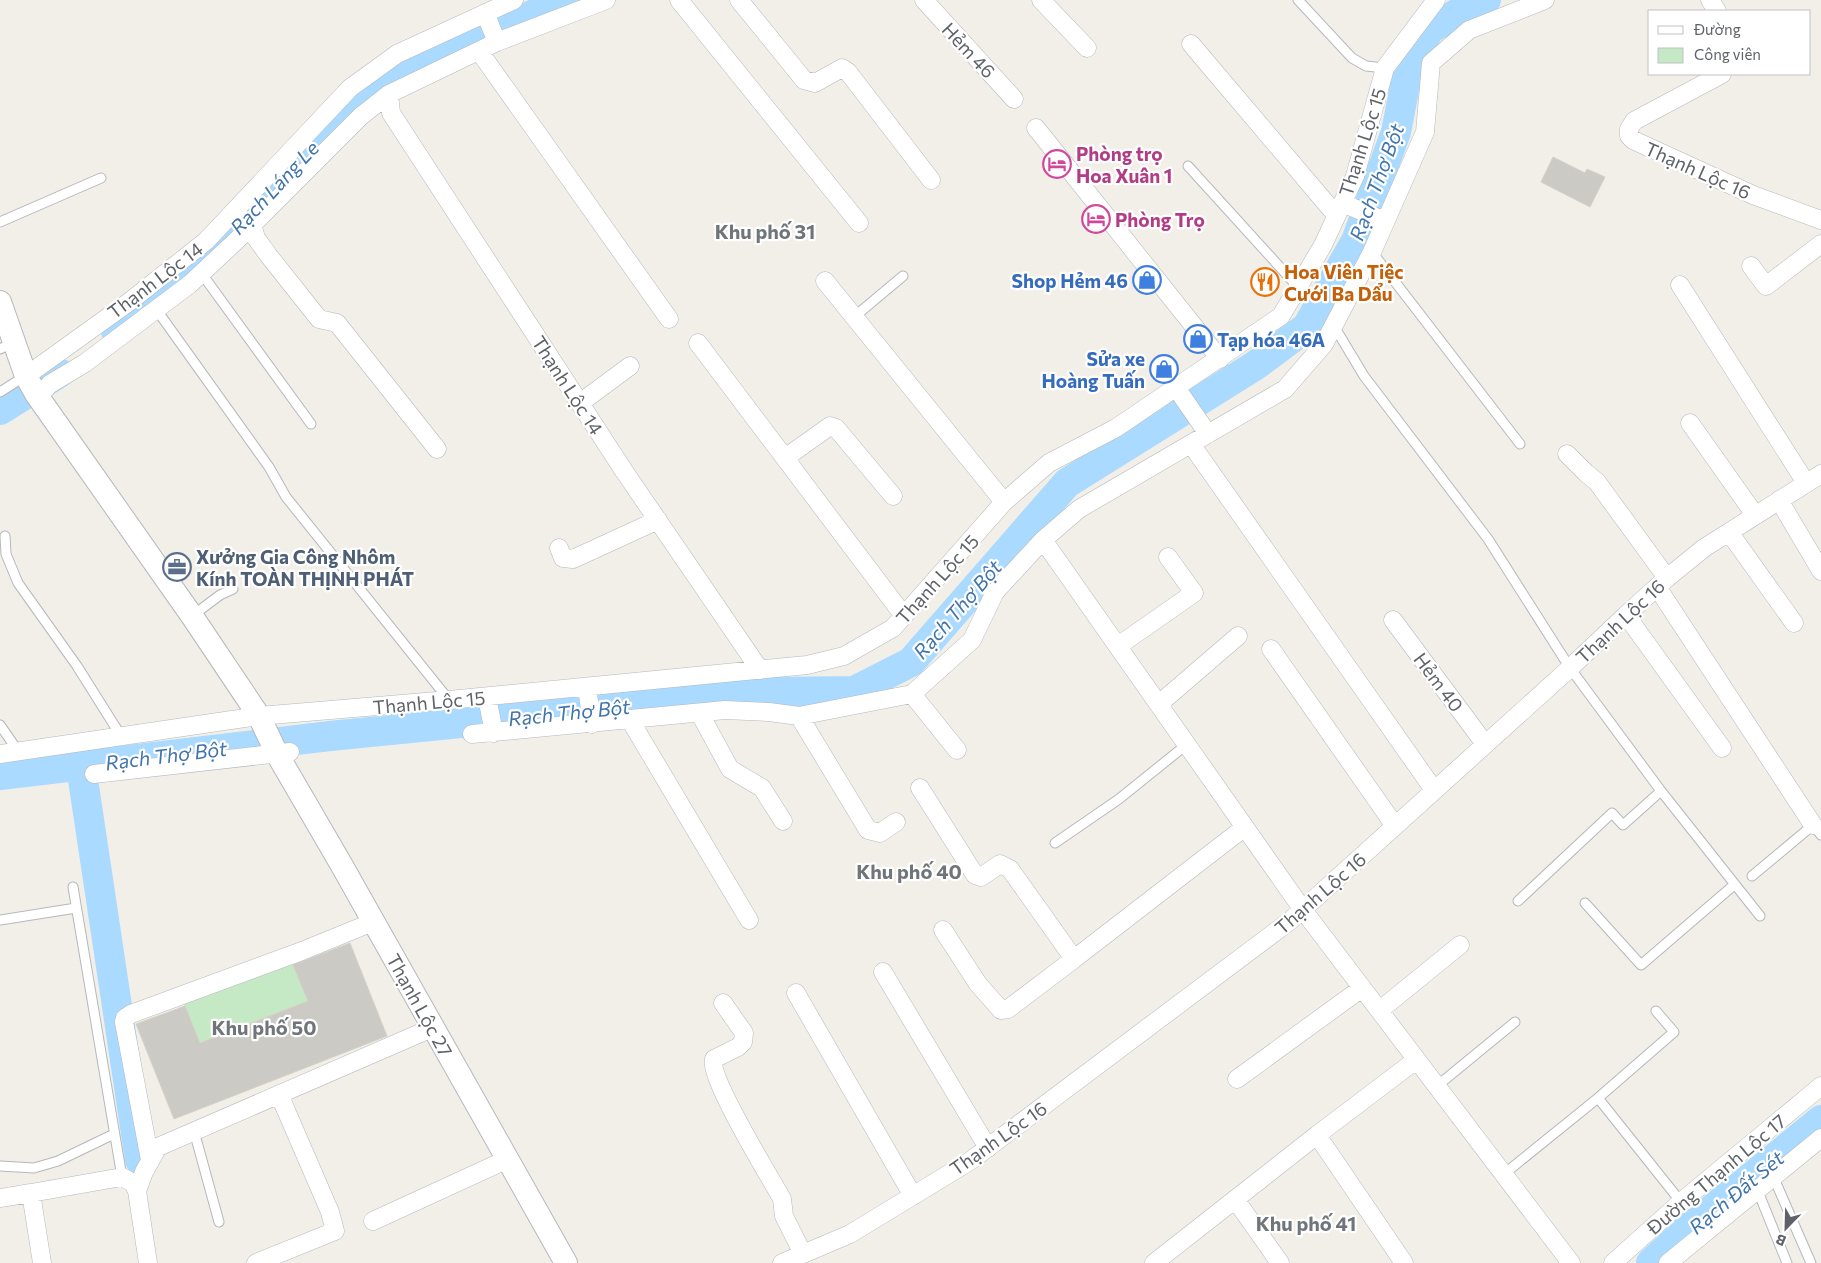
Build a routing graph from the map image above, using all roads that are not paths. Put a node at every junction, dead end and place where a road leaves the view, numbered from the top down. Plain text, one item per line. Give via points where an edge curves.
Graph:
1 (514, 0) edge
2 (606, 0) edge
3 (679, 0) edge
4 (740, 0) edge
5 (1041, 0) edge
6 (1298, 0) edge
7 (1436, 0) edge
8 (1545, 0) edge
9 (932, 3) edge
10 (486, 13) junction
11 (497, 42) junction
12 (1191, 44) dead end
13 (1087, 48) dead end
14 (479, 51) junction
15 (1385, 68) junction
16 (1720, 75) edge
17 (389, 94) junction
18 (1014, 99) dead end
19 (1036, 128) dead end
20 (1188, 166) dead end
21 (100, 178) dead end
22 (930, 180) dead end
23 (1339, 209) junction
24 (1821, 220) edge
25 (1385, 221) junction
26 (0, 222) edge
27 (858, 223) dead end
28 (252, 224) junction
29 (1821, 244) edge
30 (1372, 252) junction
31 (1752, 266) dead end
32 (202, 274) junction
33 (903, 276) dead end
34 (825, 280) dead end
35 (1680, 285) dead end
36 (1298, 288) junction
37 (0, 302) edge
38 (156, 309) junction
39 (854, 317) junction
40 (669, 319) dead end
41 (1334, 326) junction
42 (698, 343) dead end
43 (7, 345) edge
44 (1220, 359) junction
45 (630, 366) dead end
46 (1177, 388) junction
47 (33, 389) junction
48 (0, 392) edge
49 (580, 403) junction
50 (1690, 422) dead end
51 (311, 424) dead end
52 (1208, 434) junction
53 (1191, 444) junction
54 (1520, 444) dead end
55 (437, 449) dead end
56 (1567, 454) dead end
57 (785, 458) junction
58 (1821, 474) edge
59 (1806, 483) junction
60 (893, 496) dead end
61 (1779, 500) junction
62 (1004, 502) junction
63 (1755, 515) junction
64 (658, 520) junction
65 (1729, 532) junction
66 (5, 536) dead end
67 (1043, 540) junction
68 (559, 548) dead end
69 (1168, 557) dead end
70 (1821, 571) edge
71 (1662, 582) junction
72 (233, 589) dead end
73 (1626, 614) junction
74 (192, 616) junction
75 (904, 616) junction
76 (1393, 620) dead end
77 (1794, 623) dead end
78 (1238, 636) dead end
79 (1118, 646) junction
80 (1271, 649) dead end
81 (1570, 668) junction
82 (760, 670) junction
83 (587, 687) junction
84 (912, 694) junction
85 (487, 697) junction
86 (449, 700) junction
87 (1159, 704) junction
88 (700, 714) junction
89 (799, 716) junction
90 (630, 720) junction
91 (262, 722) junction
92 (592, 724) junction
93 (0, 725) edge
94 (494, 733) junction
95 (472, 734) dead end
96 (121, 736) junction
97 (1485, 744) junction
98 (1186, 745) junction
99 (1722, 748) dead end
100 (957, 750) dead end
101 (18, 751) junction
102 (280, 751) junction
103 (0, 754) edge
104 (94, 774) dead end
105 (920, 788) dead end
106 (1434, 790) junction
107 (1661, 791) junction
108 (783, 822) dead end
109 (896, 822) dead end
110 (1395, 826) junction
111 (1245, 827) junction
112 (1817, 830) edge
113 (1055, 844) dead end
114 (1752, 876) dead end
115 (1734, 885) junction
116 (73, 887) dead end
117 (1518, 901) dead end
118 (1585, 903) dead end
119 (76, 908) junction
120 (1303, 910) junction
121 (1760, 916) dead end
122 (0, 920) edge
123 (749, 920) dead end
124 (373, 922) junction
125 (944, 930) dead end
126 (1460, 945) dead end
127 (1074, 959) junction
128 (883, 972) dead end
129 (1362, 988) junction
130 (796, 993) dead end
131 (723, 1003) dead end
132 (1380, 1010) junction
133 (1656, 1011) dead end
134 (1515, 1022) dead end
135 (432, 1028) junction
136 (1416, 1060) junction
137 (1237, 1079) dead end
138 (1437, 1086) junction
139 (1821, 1086) edge
140 (279, 1094) junction
141 (1598, 1098) junction
142 (194, 1131) junction
143 (114, 1134) junction
144 (1317, 1134) junction
145 (1821, 1138) edge
146 (988, 1148) junction
147 (508, 1159) junction
148 (150, 1160) junction
149 (0, 1166) edge
150 (1504, 1174) junction
151 (1772, 1176) junction
152 (122, 1177) junction
153 (1757, 1189) junction
154 (137, 1191) junction
155 (32, 1193) junction
156 (913, 1196) junction
157 (0, 1198) edge
158 (1236, 1199) junction
159 (1680, 1202) junction
160 (373, 1220) dead end
161 (219, 1222) dead end
162 (803, 1254) junction
163 (1669, 1262) edge
164 (42, 1263) edge
165 (148, 1263) edge
166 (256, 1263) edge
167 (566, 1263) edge
168 (782, 1263) edge
169 (1154, 1263) edge
170 (1280, 1263) edge
171 (1404, 1263) edge
172 (1572, 1263) edge
173 (1613, 1263) edge
174 (1787, 1263) edge
175 (1811, 1263) edge

1 - 10 street, Thạnh Lộc 14
2 - 11 street, Thạnh Lộc 14
3 - 27 street
4 - 22 street via 804,80 815,83 842,68 848,72
5 - 13 street
6 - 15 lane via 1352,58 1366,66
7 - 15 street, Thạnh Lộc 15
8 - 25 street via 1469,30 1431,62 1425,132
9 - 18 street, Hẻm 46
10 - 11 street
10 - 47 street, Thạnh Lộc 14 via 397,54 350,88 206,241 129,302
11 - 14 street, Thạnh Lộc 14
12 - 23 street
14 - 17 street, Thạnh Lộc 14
14 - 40 street
15 - 23 street, Thạnh Lộc 15 via 1355,176
16 - 24 street, Thạnh Lộc 16 via 1634,121 1629,136 1754,195
17 - 28 street, Thạnh Lộc 14 via 361,116
17 - 49 street, Thạnh Lộc 14 via 390,113
19 - 44 street
20 - 36 lane
21 - 26 lane
23 - 25 street
23 - 36 street, Thạnh Lộc 15
25 - 30 street
28 - 32 street, Thạnh Lộc 14
28 - 55 street via 256,238 319,320 337,323
29 - 31 street via 1766,286
30 - 41 street
30 - 54 lane
32 - 38 street, Thạnh Lộc 14
32 - 51 lane
33 - 39 lane
34 - 39 street
35 - 59 street
36 - 44 street, Thạnh Lộc 15 via 1281,316
37 - 43 street, Thạnh Lộc 27
38 - 47 street, Thạnh Lộc 14 via 85,362 50,384
38 - 86 lane via 269,467 286,497
39 - 62 street
41 - 52 street via 1324,344 1285,389
41 - 81 lane via 1364,376 1488,539
42 - 57 street
43 - 47 street, Thạnh Lộc 27
44 - 46 street, Thạnh Lộc 15
45 - 49 street
46 - 52 street
46 - 62 street, Thạnh Lộc 15 via 1116,428 1049,464
47 - 48 lane
47 - 74 street, Thạnh Lộc 27
49 - 64 street, Thạnh Lộc 14
50 - 63 street
52 - 53 street
53 - 67 street via 1079,509
53 - 106 street
56 - 71 street via 1597,482
57 - 60 street via 830,426 836,428
57 - 75 street
58 - 59 street, Thạnh Lộc 16
59 - 61 street, Thạnh Lộc 16
61 - 63 street, Thạnh Lộc 16
61 - 70 street
62 - 75 street, Thạnh Lộc 15
63 - 65 street, Thạnh Lộc 16
64 - 68 street via 573,559 563,558
64 - 82 street, Thạnh Lộc 14
65 - 71 street, Thạnh Lộc 16
65 - 77 street
66 - 96 lane via 6,554 18,583 77,666
67 - 79 street
67 - 84 street via 995,592 972,640
69 - 79 street via 1194,593
71 - 73 street, Thạnh Lộc 16
71 - 112 street
72 - 74 lane via 220,594
73 - 81 street, Thạnh Lộc 16
73 - 99 street
74 - 91 street, Thạnh Lộc 27
75 - 82 street, Thạnh Lộc 15 via 893,628 844,656 807,665
76 - 97 street, Hẻm 40
78 - 87 street
79 - 87 street
80 - 110 street
81 - 97 street, Thạnh Lộc 16
81 - 107 lane
82 - 83 street, Thạnh Lộc 15
83 - 85 street, Thạnh Lộc 15
83 - 92 street
84 - 89 street, Thạnh Lộc 15
84 - 100 street
85 - 86 street, Thạnh Lộc 15
85 - 94 street
86 - 91 street, Thạnh Lộc 15
87 - 98 street
88 - 89 street, Thạnh Lộc 15 via 725,710
88 - 90 street, Thạnh Lộc 15
88 - 108 street via 730,769 762,788
89 - 109 street via 868,830 880,833
90 - 92 street, Thạnh Lộc 15
90 - 123 street
91 - 96 street, Thạnh Lộc 15
91 - 102 street, Thạnh Lộc 27
92 - 94 street, Thạnh Lộc 15
93 - 101 lane
94 - 95 street, Thạnh Lộc 15
96 - 101 street, Thạnh Lộc 15
97 - 106 street, Thạnh Lộc 16
98 - 111 street
98 - 113 lane via 1119,799
101 - 103 street, Thạnh Lộc 15
102 - 104 street
102 - 124 street, Thạnh Lộc 27
105 - 127 street via 975,876 981,877 1000,864 1010,869
106 - 110 street, Thạnh Lộc 16
107 - 115 lane
107 - 117 lane via 1623,825 1612,813
110 - 120 street, Thạnh Lộc 16
111 - 120 street
111 - 127 street
112 - 114 lane
115 - 118 lane via 1641,965
115 - 121 lane
116 - 119 lane
119 - 122 lane
119 - 143 lane
120 - 129 street
120 - 146 street, Thạnh Lộc 16
124 - 135 street, Thạnh Lộc 27
124 - 148 street via 125,1018
125 - 127 street via 978,984 1001,1010 1008,1009
126 - 132 street
128 - 146 street
129 - 132 street
129 - 137 street
130 - 156 street
131 - 162 street via 744,1034 738,1047 714,1059 715,1073 727,1101 782,1199 784,1216
132 - 136 street
133 - 141 lane via 1674,1032
134 - 138 lane
135 - 140 street
135 - 147 street, Thạnh Lộc 27
136 - 138 street
136 - 144 street
138 - 150 street
139 - 159 street, Đường Thạnh Lộc 17
140 - 142 street
140 - 166 street via 335,1230
141 - 150 lane
141 - 159 lane
142 - 148 street via 158,1147
142 - 161 lane
143 - 149 lane via 58,1161 34,1168
143 - 152 lane
144 - 158 street
144 - 171 street
145 - 151 street
146 - 156 street, Thạnh Lộc 16
147 - 160 street
147 - 167 street, Thạnh Lộc 27
148 - 154 street
150 - 172 street
151 - 153 street
151 - 175 lane
152 - 154 street via 133,1183
152 - 155 street
153 - 163 street
153 - 174 lane
154 - 165 street
155 - 157 street
155 - 164 street
156 - 162 street, Thạnh Lộc 16 via 850,1234
158 - 169 street
158 - 170 street
159 - 173 street, Đường Thạnh Lộc 17
162 - 168 street, Thạnh Lộc 16

